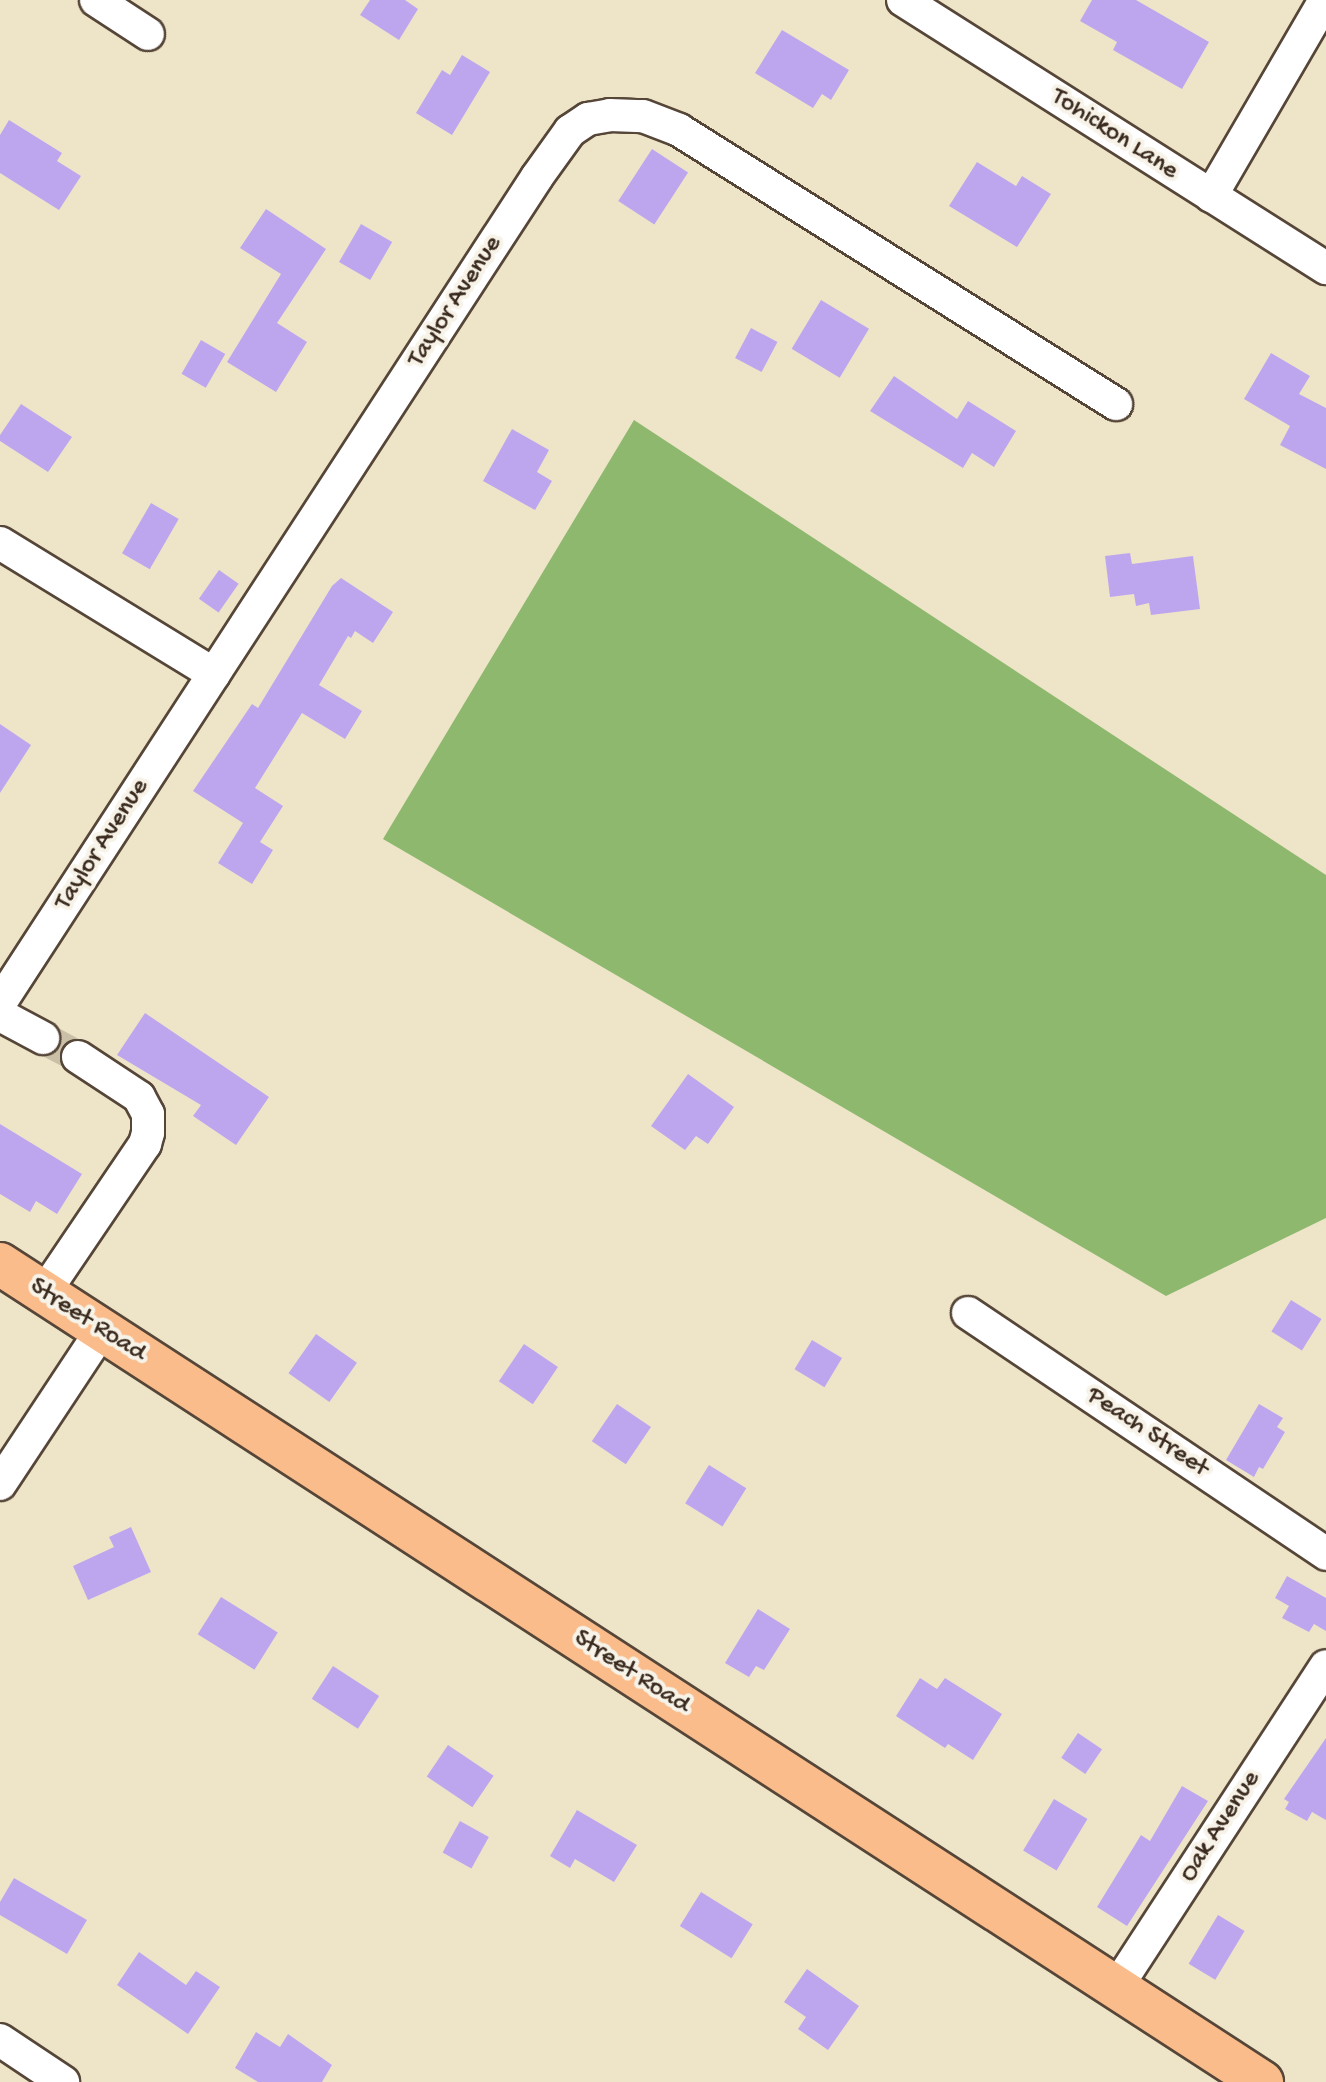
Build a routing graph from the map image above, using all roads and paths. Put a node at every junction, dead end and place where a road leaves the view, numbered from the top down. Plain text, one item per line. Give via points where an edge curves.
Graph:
1 (96, 0) edge
2 (903, 0) edge
3 (1325, 0) edge
4 (148, 34) dead end
5 (1211, 196) junction
6 (1326, 268) edge
7 (1116, 404) dead end
8 (0, 543) edge
9 (214, 674) junction
10 (0, 1003) edge
11 (0, 1015) edge
12 (43, 1038) tunnel mouth
13 (78, 1057) tunnel mouth
14 (0, 1264) edge
15 (44, 1293) junction
16 (968, 1313) dead end
17 (102, 1330) junction
18 (0, 1484) edge
19 (1326, 1554) edge
20 (1326, 1666) edge
21 (1116, 1988) junction
22 (0, 2040) edge
23 (63, 2082) edge
24 (1262, 2082) edge

1 - 4 street
2 - 5 street, Tohickon Lane
3 - 5 street
5 - 6 street, Tohickon Lane
7 - 9 street, Taylor Avenue via 679,130 643,116 588,119 570,131 537,177
8 - 9 street
9 - 10 street, Taylor Avenue
11 - 12 street
13 - 15 street via 139,1097 148,1114 148,1133
14 - 15 main road, Street Road
15 - 17 main road, Street Road
16 - 19 street, Peach Street
17 - 18 street
17 - 21 main road, Street Road
20 - 21 street, Oak Avenue
21 - 24 main road, Street Road
22 - 23 street

